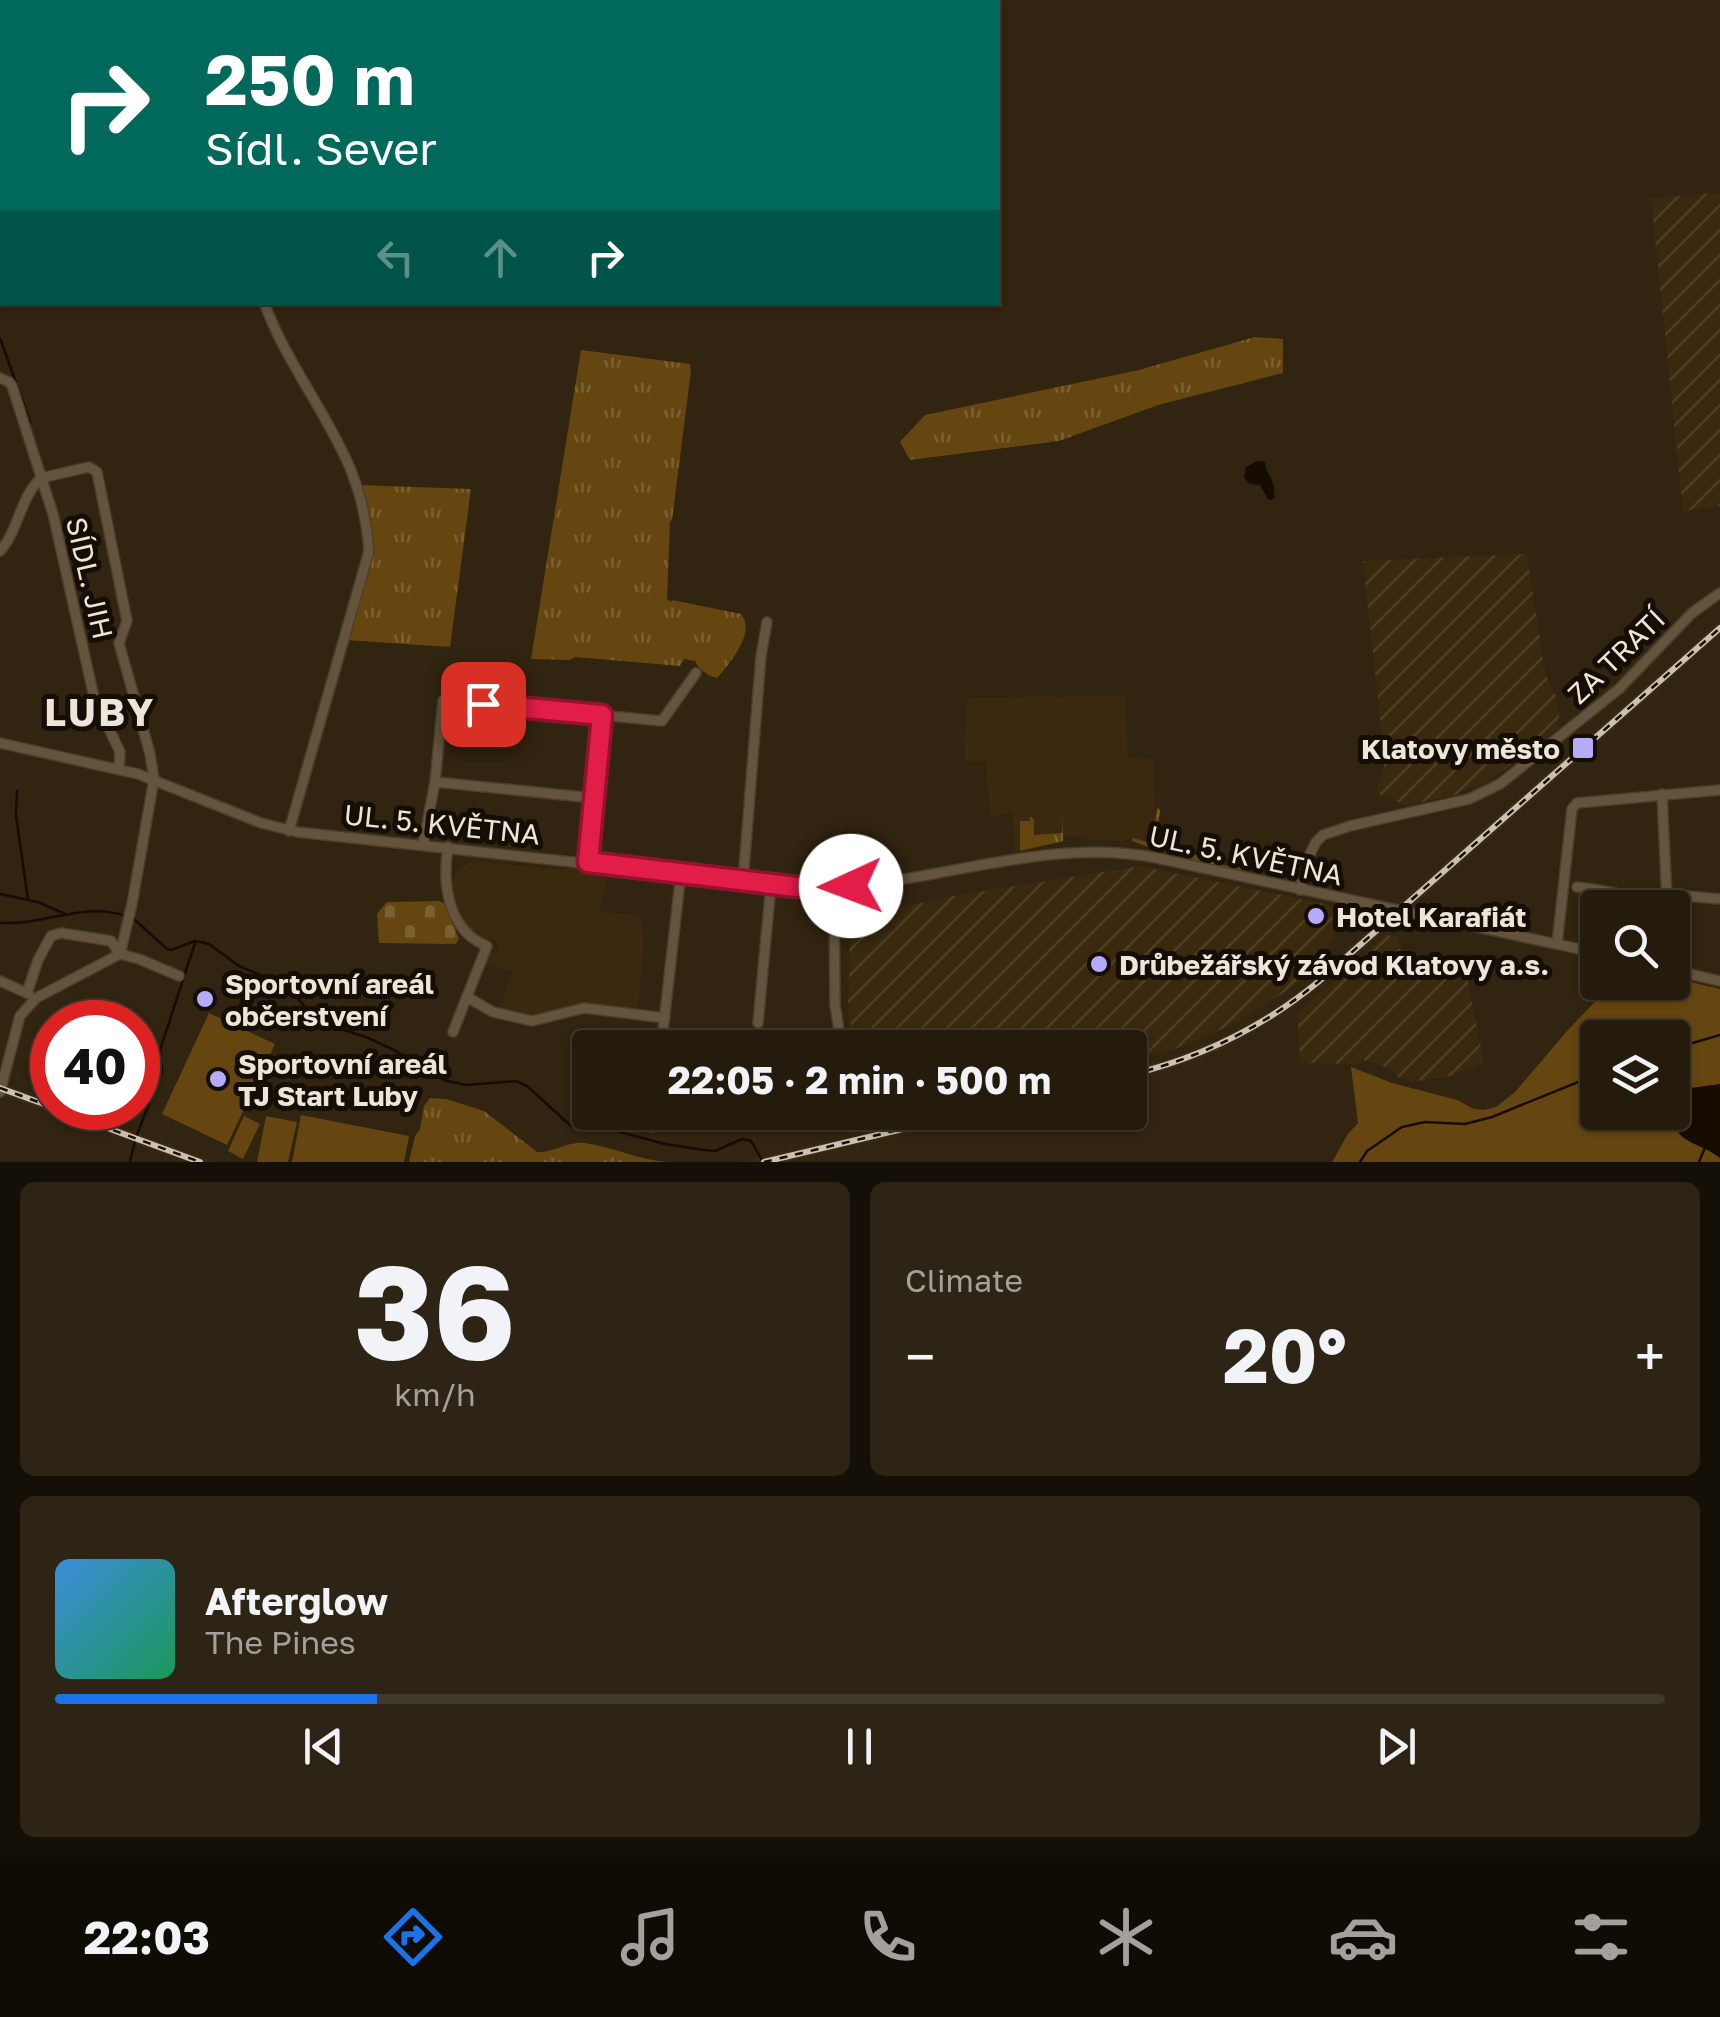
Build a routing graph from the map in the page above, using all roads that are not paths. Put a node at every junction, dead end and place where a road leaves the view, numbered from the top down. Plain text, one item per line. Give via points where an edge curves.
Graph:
1 (265, 305) edge
2 (0, 378) edge
3 (41, 478) junction
4 (0, 551) edge
5 (1720, 593) edge
6 (767, 622) dead end
7 (696, 672) dead end
8 (602, 715) junction
9 (0, 744) edge
10 (120, 768) junction
11 (154, 779) junction
12 (434, 782) junction
13 (1720, 790) edge
14 (1662, 794) junction
15 (594, 798) junction
16 (289, 831) junction
17 (423, 844) junction
18 (448, 847) junction
19 (588, 862) junction
20 (681, 873) junction
21 (743, 881) junction
22 (771, 885) junction
23 (834, 888) junction
24 (1577, 888) dead end
25 (1300, 890) junction
26 (1602, 890) edge
27 (1666, 890) edge
28 (1690, 896) edge
29 (1720, 899) edge
30 (1558, 944) junction
31 (1580, 949) edge
32 (120, 954) junction
33 (1690, 974) edge
34 (178, 976) dead end
35 (1720, 981) edge
36 (0, 982) edge
37 (31, 996) junction
38 (467, 997) junction
39 (664, 1018) junction
40 (758, 1023) dead end
41 (663, 1030) edge
42 (839, 1030) edge
43 (453, 1032) dead end
44 (0, 1092) edge

1 - 16 street via 350,468 370,551
2 - 3 street via 12,386
3 - 4 street, SÍDL. JIH
3 - 10 street, SÍDL. JIH via 94,697 120,752
3 - 11 street via 89,467 97,472 128,621 119,643
5 - 25 street, ZA TRATÍ via 1619,688 1500,784 1469,799 1323,836 1306,860
6 - 21 street
7 - 8 street via 662,721
8 - 12 street via 443,700
8 - 15 street
9 - 10 street, UL. 5. KVĚTNA
10 - 11 street, UL. 5. KVĚTNA
11 - 16 street, UL. 5. KVĚTNA
11 - 32 street
12 - 15 street
12 - 17 street
13 - 14 street
14 - 27 street
14 - 30 street via 1574,806
15 - 19 street
16 - 17 street, UL. 5. KVĚTNA
17 - 18 street, UL. 5. KVĚTNA
18 - 19 street, UL. 5. KVĚTNA
18 - 38 street via 449,901 464,932 486,946
19 - 20 street, UL. 5. KVĚTNA
20 - 21 street, UL. 5. KVĚTNA
20 - 39 street
21 - 22 street, UL. 5. KVĚTNA
22 - 23 street, UL. 5. KVĚTNA
22 - 40 street
23 - 25 street, UL. 5. KVĚTNA via 1104,851
23 - 42 street
24 - 26 street
25 - 30 street, UL. 5. KVĚTNA
28 - 29 street
30 - 31 street, UL. 5. KVĚTNA
32 - 34 street
32 - 37 street
32 - 37 street via 111,941 51,936
33 - 35 street
36 - 37 street
37 - 44 street
38 - 39 street via 502,1015 532,1020 584,1008
38 - 43 street
39 - 41 street

